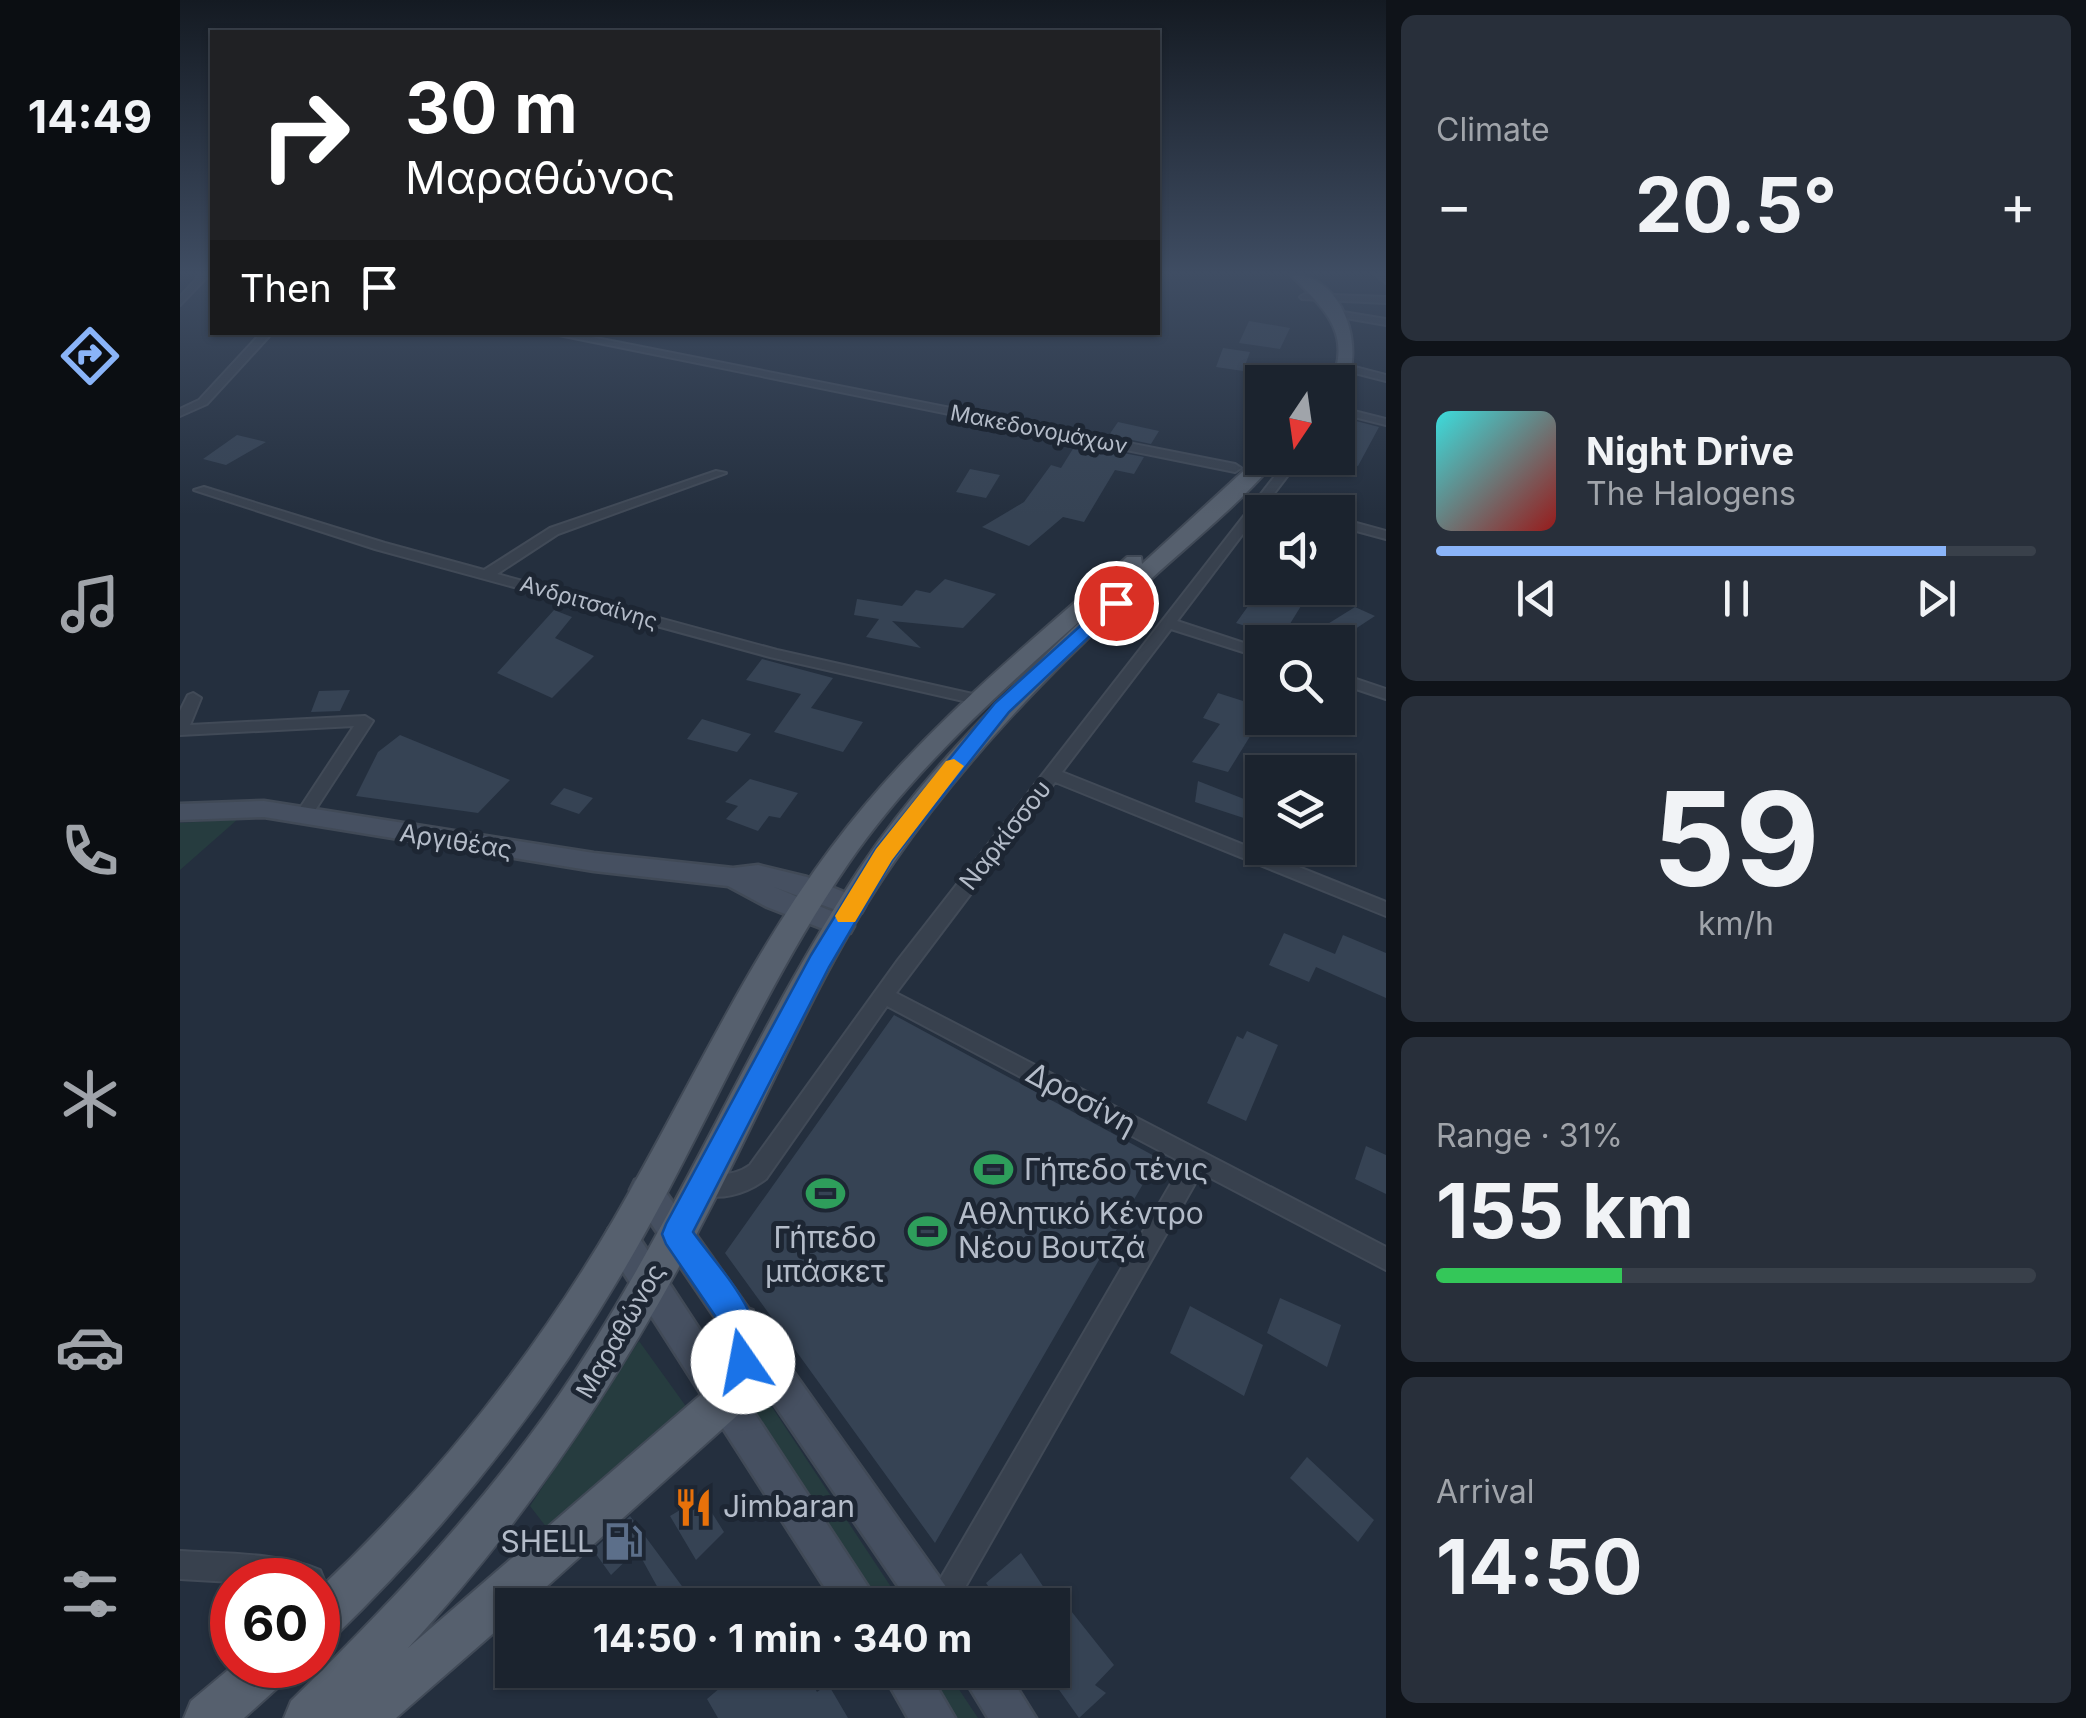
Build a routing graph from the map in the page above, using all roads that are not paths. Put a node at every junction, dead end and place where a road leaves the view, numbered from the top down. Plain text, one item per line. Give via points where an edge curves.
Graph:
1 (246, 355) edge
2 (666, 355) edge
3 (1355, 370) edge
4 (1386, 378) edge
5 (180, 413) edge
6 (1355, 414) edge
7 (1386, 422) edge
8 (1245, 458) edge
9 (1234, 468) junction
10 (720, 473) dead end
11 (1251, 475) edge
12 (1283, 475) edge
13 (200, 490) dead end
14 (1267, 495) edge
15 (1245, 524) edge
16 (1355, 527) edge
17 (1386, 536) edge
18 (488, 572) junction
19 (1168, 623) junction
20 (1245, 648) edge
21 (1355, 684) edge
22 (1386, 694) edge
23 (193, 698) dead end
24 (981, 700) junction
25 (180, 730) edge
26 (1051, 774) junction
27 (180, 812) edge
28 (304, 814) junction
29 (811, 901) junction
30 (1386, 910) edge
31 (846, 916) junction
32 (883, 995) junction
33 (1197, 1159) junction
34 (703, 1186) junction
35 (646, 1190) junction
36 (677, 1234) junction
37 (621, 1238) junction
38 (1386, 1259) edge
39 (649, 1282) junction
40 (740, 1324) junction
41 (726, 1399) junction
42 (180, 1565) edge
43 (210, 1567) edge
44 (340, 1579) edge
45 (849, 1588) edge
46 (925, 1588) edge
47 (947, 1588) edge
48 (243, 1688) edge
49 (914, 1688) edge
50 (993, 1688) edge
51 (208, 1718) edge
52 (308, 1718) edge
53 (343, 1718) edge
54 (933, 1718) edge
55 (1014, 1718) edge

1 - 5 street via 203,402
2 - 9 street, Μακεδονομάχων
3 - 4 street
6 - 7 street
8 - 9 main road, Μαραθώνος
9 - 24 main road, Μαραθώνος
10 - 18 street via 554,531
11 - 31 main road, Μαραθώνος via 1002,708 918,810
12 - 14 street, Ναρκίσσου
13 - 18 street, Ανδριτσαίνης
15 - 19 street, Ναρκίσσου
16 - 17 street
18 - 24 street, Ανδριτσαίνης via 775,654
19 - 20 street
19 - 26 street, Ναρκίσσου
21 - 22 street
23 - 25 street
24 - 29 main road, Μαραθώνος via 883,799
25 - 28 street via 365,721
26 - 30 street
26 - 32 street, Ναρκίσσου
27 - 28 street, Αργιθέας
28 - 29 street, Αργιθέας via 594,862 733,877
29 - 31 street
29 - 35 main road, Μαραθώνος
31 - 34 main road, Μαραθώνος
32 - 33 street, Δροσίνη
32 - 34 street, Ναρκίσσου via 758,1172 742,1184
33 - 38 street, Δροσίνη
33 - 47 street
34 - 36 main road, Μαραθώνος
35 - 36 street
35 - 37 main road, Μαραθώνος
36 - 39 main road, Μαραθώνος
36 - 40 street
37 - 39 street
37 - 44 main road, Μαραθώνος via 533,1376 462,1468
39 - 41 street
39 - 52 main road, Μαραθώνος via 575,1409 492,1521 429,1597
40 - 41 main road via 743,1362
40 - 46 street
41 - 45 street
41 - 53 main road via 429,1661 380,1701
42 - 43 street
48 - 51 main road
49 - 54 street
50 - 55 street

